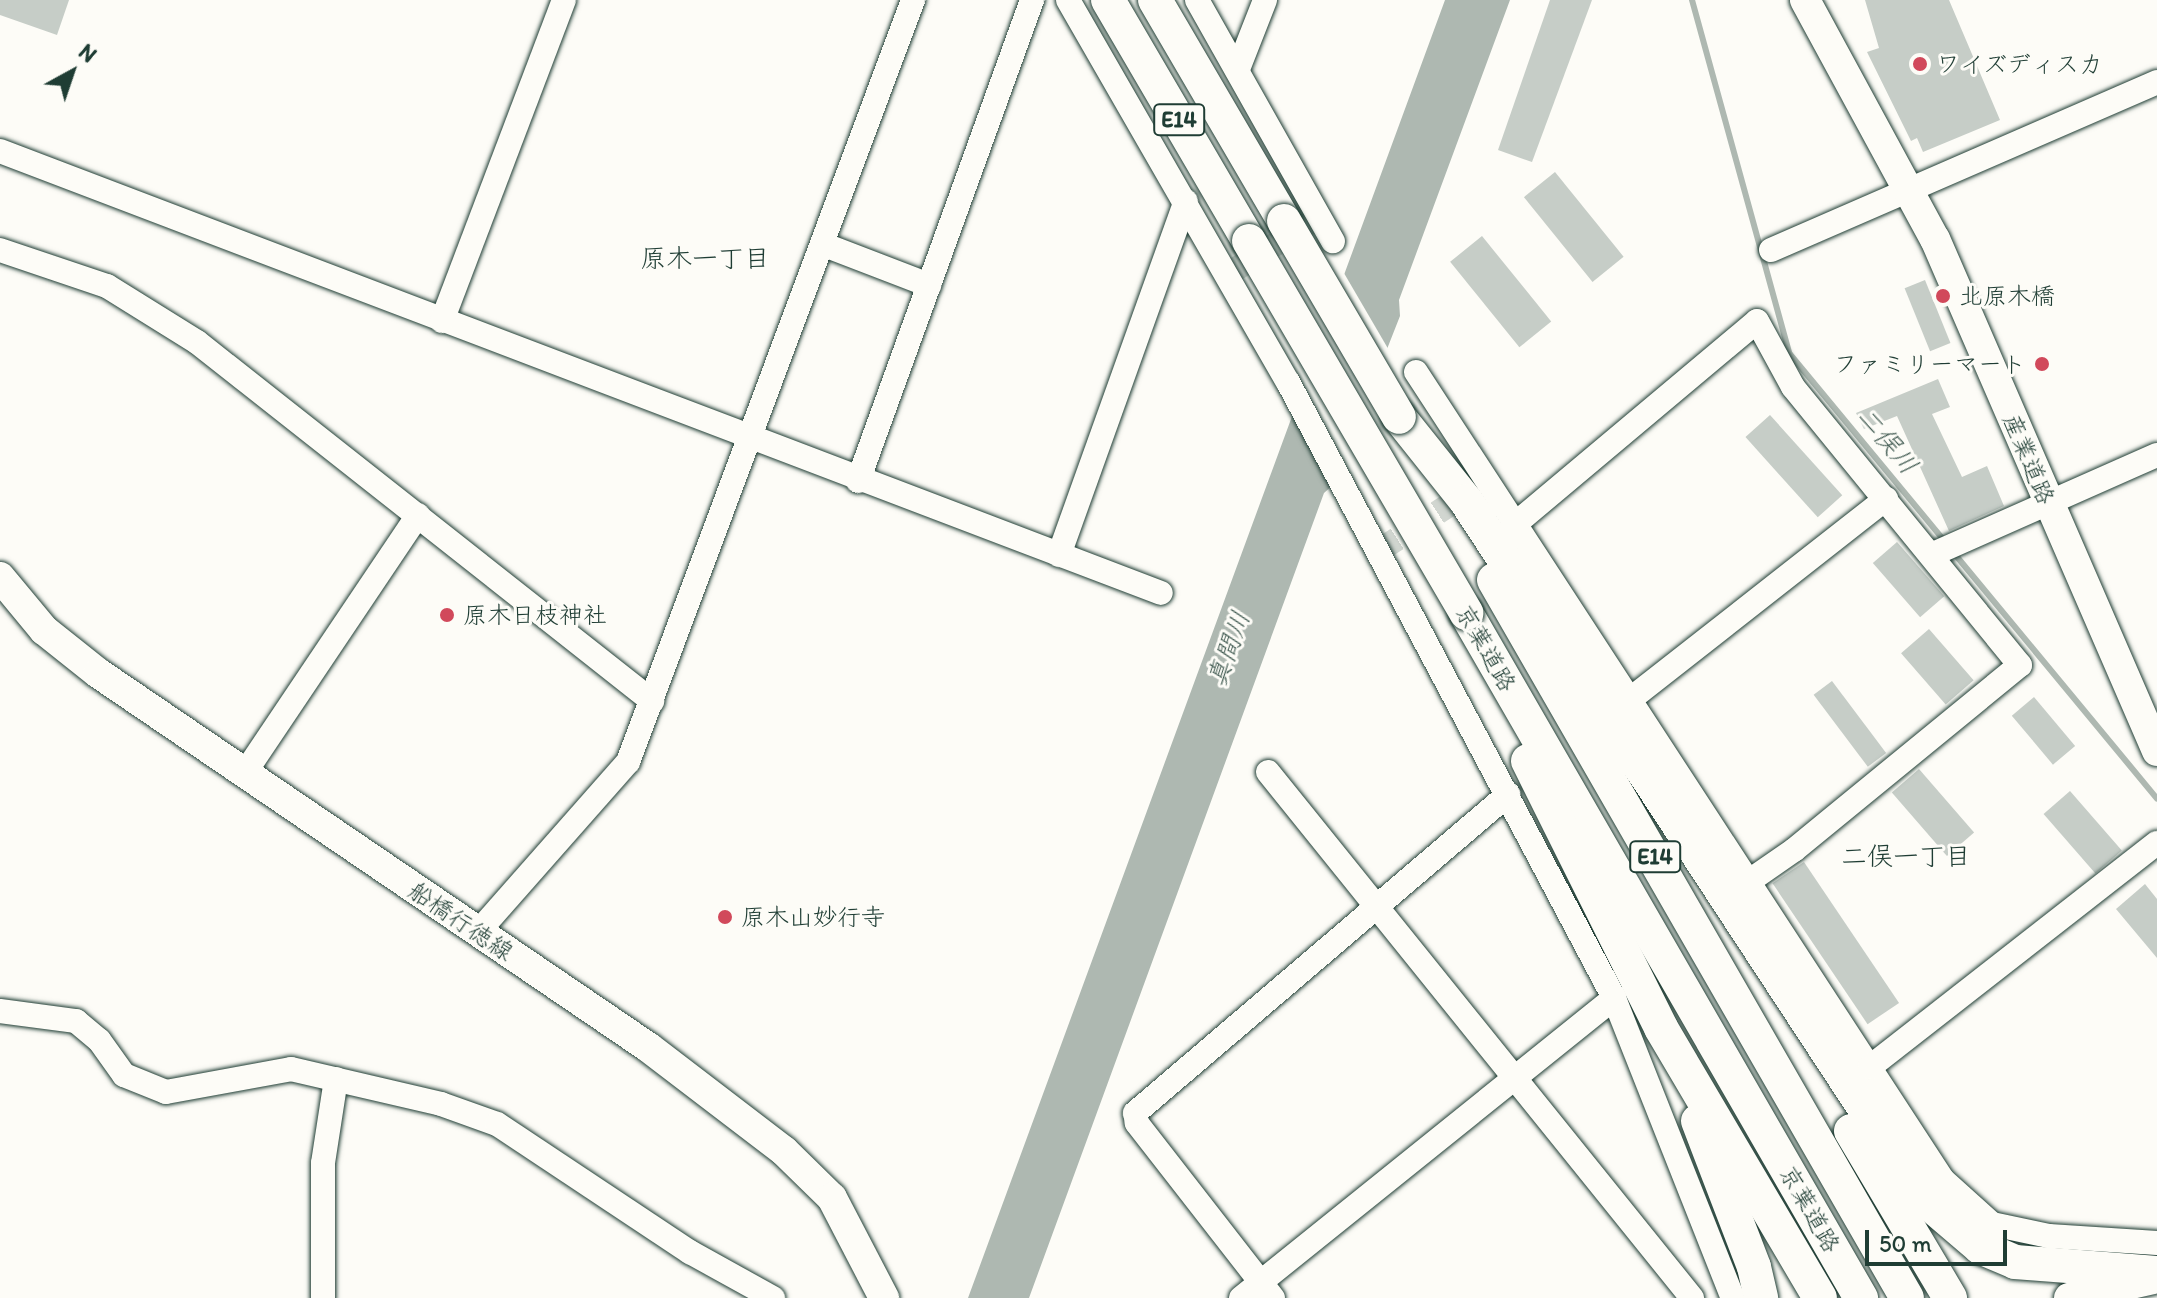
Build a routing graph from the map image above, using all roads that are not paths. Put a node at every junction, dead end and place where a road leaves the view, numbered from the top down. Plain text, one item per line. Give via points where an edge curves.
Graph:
1 (564, 0) edge
2 (913, 0) edge
3 (1032, 0) edge
4 (1068, 0) edge
5 (1108, 0) edge
6 (1155, 0) edge
7 (1197, 0) edge
8 (1265, 0) edge
9 (1805, 0) edge
10 (1238, 69) junction
11 (2157, 82) edge
12 (0, 151) edge
13 (1909, 189) junction
14 (1186, 201) junction
15 (1333, 241) dead end
16 (822, 244) junction
17 (0, 250) edge
18 (1771, 250) dead end
19 (929, 285) junction
20 (442, 321) junction
21 (1416, 372) dead end
22 (1399, 417) junction
23 (749, 439) junction
24 (2157, 455) edge
25 (858, 481) junction
26 (1886, 499) junction
27 (2047, 502) junction
28 (418, 515) junction
29 (1514, 525) junction
30 (1059, 555) junction
31 (1931, 555) junction
32 (0, 577) edge
33 (1161, 593) dead end
34 (1466, 613) junction
35 (652, 701) junction
36 (1628, 701) junction
37 (2157, 751) edge
38 (1268, 772) dead end
39 (244, 774) junction
40 (1508, 794) junction
41 (1665, 804) junction
42 (2157, 843) edge
43 (1748, 882) junction
44 (1378, 907) junction
45 (478, 932) junction
46 (1614, 998) junction
47 (0, 1011) edge
48 (1661, 1028) junction
49 (1870, 1067) junction
50 (1515, 1077) junction
51 (336, 1079) junction
52 (2157, 1243) edge
53 (2157, 1276) edge
54 (2103, 1288) junction
55 (1267, 1290) edge
56 (2157, 1294) edge
57 (323, 1298) edge
58 (773, 1298) edge
59 (884, 1298) edge
60 (1241, 1298) edge
61 (1692, 1298) edge
62 (1733, 1298) edge
63 (1761, 1298) edge
64 (1820, 1298) edge
65 (1861, 1298) edge
66 (1907, 1298) edge
67 (1950, 1298) edge
68 (2069, 1298) edge

1 - 20 street
2 - 16 street
3 - 19 street
4 - 14 street
5 - 34 highway, 京葉道路 / E14, bridge
6 - 22 highway, 京葉道路 / E14, bridge
7 - 10 street
8 - 10 street
9 - 13 main road, 産業道路
10 - 15 street
11 - 13 street
12 - 20 street
13 - 18 street
13 - 27 main road, 産業道路 via 1969,313
14 - 30 street
14 - 40 street
16 - 19 street
16 - 23 street
17 - 28 street via 107,286 197,342
19 - 25 street
20 - 23 street
21 - 29 street
22 - 41 highway via 1466,501
22 - 66 highway, 京葉道路 / E14
23 - 25 street
23 - 35 street
24 - 27 street
25 - 30 street
26 - 29 street via 1793,387 1757,321
26 - 31 street
26 - 36 street
27 - 31 street
27 - 37 main road, 産業道路
28 - 35 street
28 - 39 street
29 - 36 street
30 - 33 street
31 - 43 street via 2020,665
32 - 39 main road, 船橋行徳線 via 44,630
34 - 48 highway via 1493,691
34 - 65 highway, 京葉道路 / E14
35 - 45 street via 628,762
36 - 43 street
38 - 44 street
39 - 45 main road, 船橋行徳線
40 - 44 street
40 - 46 street
41 - 53 highway via 1884,1142 1951,1226 1980,1247 2015,1262
41 - 67 highway
42 - 49 street
43 - 49 street
44 - 50 street
44 - 55 street via 1135,1113 1137,1123
45 - 59 main road, 船橋行徳線 via 708,1091 810,1173 853,1230
46 - 50 street
46 - 62 street
47 - 51 street via 76,1021 99,1040 124,1075 166,1092 291,1069
48 - 63 highway via 1754,1267
48 - 64 highway
49 - 52 street via 1943,1180 1992,1224 2049,1236
50 - 55 street
50 - 61 street
51 - 57 street via 323,1163
51 - 58 street via 441,1104 497,1124 690,1252
53 - 54 main road
54 - 56 highway
54 - 68 main road
55 - 60 street

